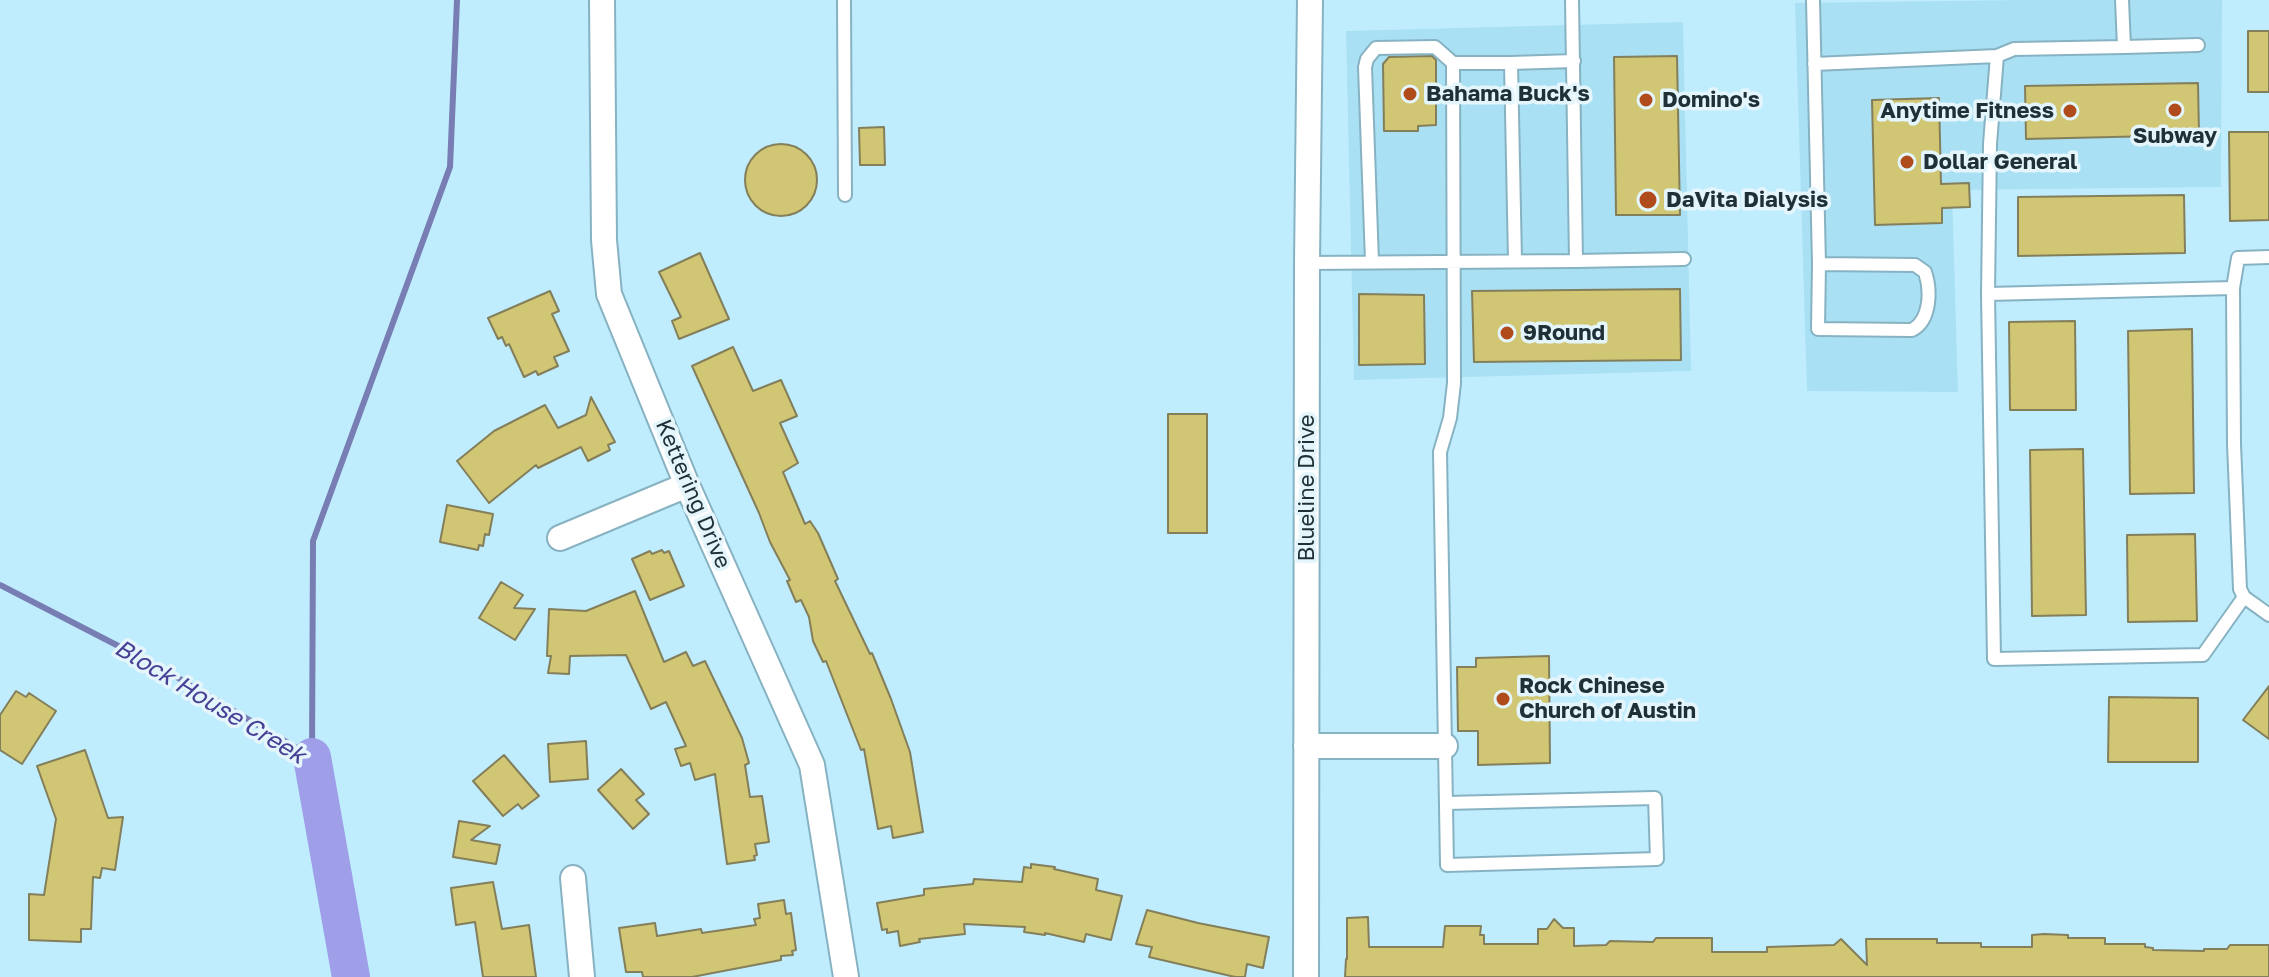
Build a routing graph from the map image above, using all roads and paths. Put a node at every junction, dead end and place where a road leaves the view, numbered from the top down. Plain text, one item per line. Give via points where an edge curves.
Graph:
1 (602, 0) edge
2 (844, 0) edge
3 (1310, 0) edge
4 (1572, 0) edge
5 (1813, 0) edge
6 (2122, 0) edge
7 (2198, 45) dead end
8 (2124, 47) junction
9 (1997, 56) junction
10 (1574, 61) junction
11 (1453, 63) junction
12 (1511, 63) junction
13 (1814, 64) junction
14 (845, 195) dead end
15 (2269, 257) edge
16 (1684, 259) dead end
17 (1515, 261) junction
18 (1576, 261) junction
19 (1372, 262) junction
20 (1454, 262) junction
21 (1307, 263) junction
22 (1819, 264) junction
23 (2233, 288) junction
24 (1988, 294) junction
25 (687, 485) junction
26 (560, 538) dead end
27 (2244, 597) junction
28 (2269, 615) edge
29 (1306, 746) junction
30 (1445, 746) junction
31 (1446, 803) junction
32 (573, 878) dead end
33 (582, 977) edge
34 (846, 977) edge
35 (1306, 977) edge

1 - 25 street, Kettering Drive via 609,294
2 - 14 lane
3 - 21 street, Blueline Drive
4 - 10 lane
5 - 13 lane
6 - 8 lane
7 - 8 lane
8 - 9 lane via 2014,49
9 - 13 lane
9 - 24 lane
10 - 12 lane
10 - 18 lane
11 - 12 lane
11 - 19 lane via 1435,47 1376,48 1367,59
11 - 20 lane
12 - 17 lane
13 - 22 lane
15 - 23 lane via 2238,258
16 - 18 lane
17 - 18 lane
17 - 20 lane
19 - 20 lane
19 - 21 lane
20 - 30 lane via 1454,383 1440,452
21 - 29 street, Blueline Drive
22 - 22 lane via 1818,329 1912,330 1926,317 1929,283 1915,265
23 - 24 lane
23 - 27 lane via 2235,459
24 - 27 lane via 1994,659 2203,655
25 - 26 street
25 - 34 street, Kettering Drive via 812,765
27 - 28 lane
29 - 30 street
29 - 35 street, Blueline Drive
30 - 31 lane
31 - 31 lane via 1447,865 1657,859 1655,798
32 - 33 street

